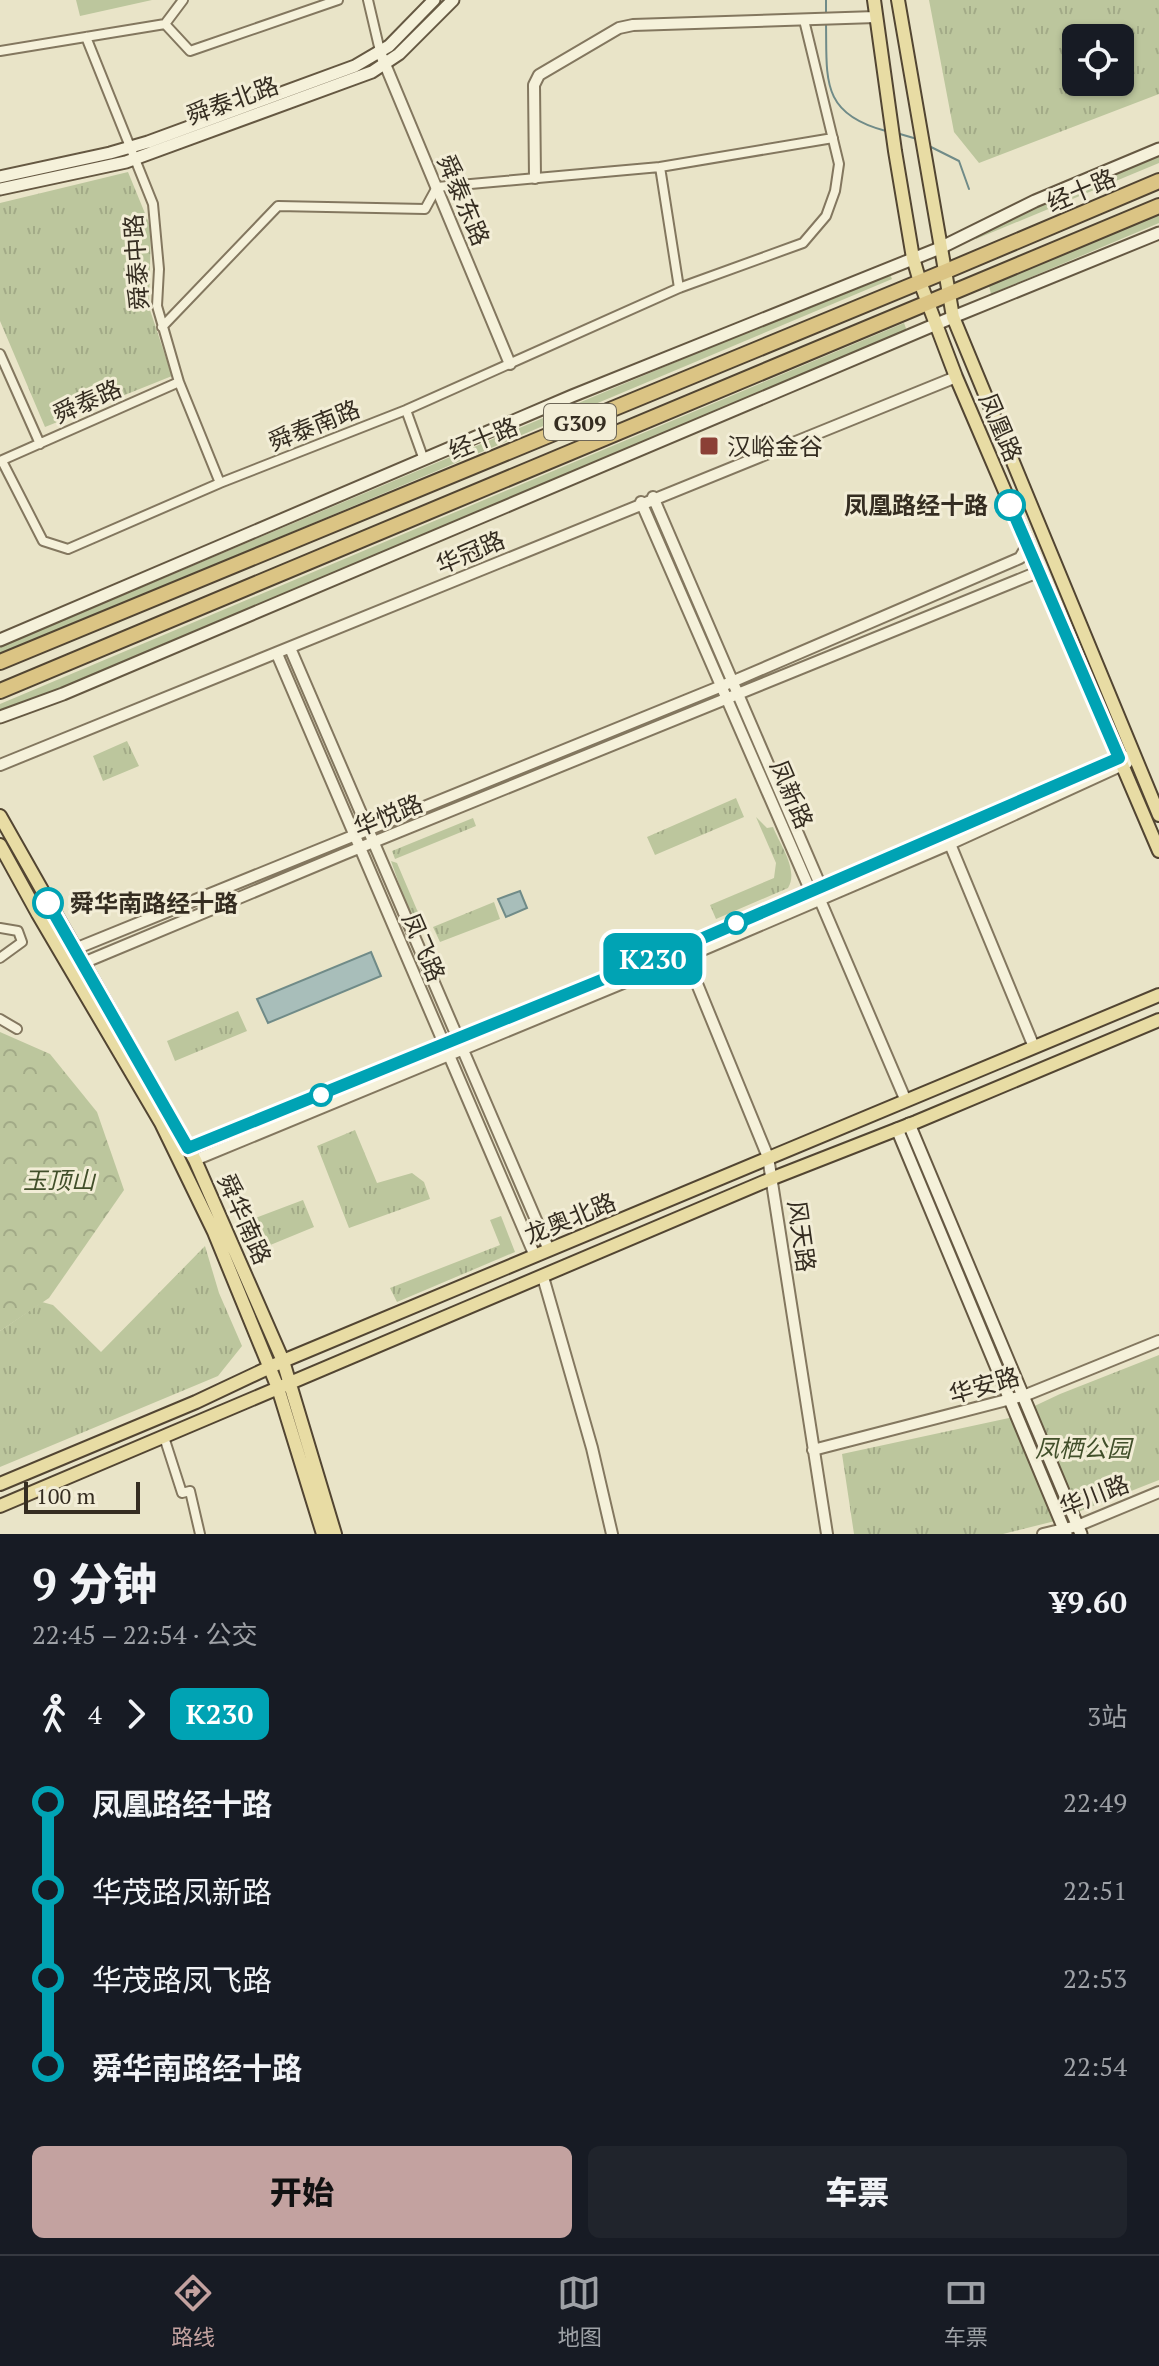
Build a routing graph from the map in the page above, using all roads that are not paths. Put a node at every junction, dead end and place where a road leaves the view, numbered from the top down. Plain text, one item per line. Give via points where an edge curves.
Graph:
1 (183, 0) edge
2 (338, 0) edge
3 (368, 0) edge
4 (434, 0) edge
5 (453, 0) edge
6 (874, 0) edge
7 (898, 0) edge
8 (876, 17) junction
9 (804, 20) junction
10 (165, 24) junction
11 (86, 37) junction
12 (0, 51) edge
13 (380, 51) junction
14 (384, 63) junction
15 (833, 138) junction
16 (1159, 149) edge
17 (134, 152) junction
18 (660, 167) junction
19 (0, 177) edge
20 (535, 178) junction
21 (1159, 181) edge
22 (437, 187) junction
23 (0, 189) edge
24 (1159, 206) edge
25 (1159, 233) edge
26 (940, 248) junction
27 (913, 258) junction
28 (944, 272) junction
29 (920, 282) junction
30 (679, 288) junction
31 (948, 295) junction
32 (927, 303) junction
33 (953, 317) junction
34 (935, 325) junction
35 (162, 327) junction
36 (0, 354) edge
37 (510, 364) junction
38 (956, 377) junction
39 (179, 382) junction
40 (406, 410) junction
41 (40, 444) junction
42 (424, 460) junction
43 (1, 461) edge
44 (220, 483) junction
45 (653, 497) junction
46 (641, 502) junction
47 (1027, 546) junction
48 (1038, 572) junction
49 (0, 640) edge
50 (290, 648) junction
51 (277, 654) junction
52 (0, 662) edge
53 (734, 681) junction
54 (720, 686) junction
55 (0, 691) edge
56 (739, 694) junction
57 (726, 699) junction
58 (0, 717) edge
59 (1134, 756) junction
60 (1121, 762) junction
61 (0, 765) edge
62 (1159, 815) edge
63 (0, 816) edge
64 (368, 831) junction
65 (355, 836) junction
66 (373, 843) junction
67 (950, 844) junction
68 (0, 845) edge
69 (360, 848) junction
70 (1159, 851) edge
71 (816, 890) junction
72 (820, 900) junction
73 (0, 928) edge
74 (75, 949) junction
75 (686, 957) junction
76 (0, 958) edge
77 (83, 963) junction
78 (1159, 995) edge
79 (0, 1019) edge
80 (1159, 1020) edge
81 (17, 1029) dead end
82 (457, 1037) junction
83 (442, 1043) junction
84 (1034, 1047) junction
85 (462, 1049) junction
86 (448, 1055) junction
87 (906, 1101) junction
88 (903, 1127) junction
89 (191, 1154) junction
90 (768, 1157) junction
91 (773, 1178) junction
92 (549, 1250) junction
93 (535, 1256) junction
94 (543, 1277) junction
95 (1159, 1341) edge
96 (283, 1361) junction
97 (270, 1367) junction
98 (284, 1384) junction
99 (1022, 1395) junction
100 (1010, 1399) junction
101 (164, 1437) junction
102 (813, 1450) junction
103 (0, 1484) edge
104 (1159, 1492) edge
105 (0, 1506) edge
106 (1079, 1530) edge
107 (1065, 1532) edge
108 (200, 1534) edge
109 (323, 1534) edge
110 (335, 1534) edge
111 (612, 1534) edge
112 (827, 1534) edge
113 (1043, 1534) edge

1 - 10 street
2 - 10 street via 190,51
3 - 13 street
4 - 13 main road
5 - 14 main road, 舜泰北路
6 - 8 main road, 凤凰路
7 - 26 main road, 凤凰路
8 - 9 street
8 - 27 main road, 凤凰路
9 - 15 street, 舜泰南路
9 - 20 street via 619,28 539,75 534,85
10 - 11 street
11 - 12 street
11 - 17 street, 舜泰中路
13 - 14 street, 舜泰东路
13 - 17 main road via 355,66
14 - 17 main road, 舜泰北路 via 372,72
14 - 22 street, 舜泰东路
15 - 18 street
15 - 30 street, 舜泰南路 via 839,164 835,191 826,216 803,243
16 - 26 main road, 经十路
17 - 19 main road
17 - 23 main road, 舜泰北路
17 - 35 street, 舜泰中路 via 153,204
18 - 20 street
18 - 30 street
20 - 22 street
21 - 28 highway, 经十路 / G309
22 - 35 street via 425,209 278,206
22 - 37 street, 舜泰东路
24 - 31 highway, 经十路 / G309
25 - 33 main road
26 - 27 main road, 经十路
26 - 28 main road, 凤凰路
27 - 29 main road, 凤凰路
27 - 42 main road, 经十路
28 - 29 highway, 经十路 / G309
28 - 31 main road, 凤凰路
29 - 32 main road, 凤凰路
29 - 52 highway, 经十路 / G309
30 - 37 street, 舜泰南路
31 - 32 highway, G309
31 - 33 main road, 凤凰路
32 - 34 main road, 凤凰路
32 - 55 highway, 经十路 / G309
33 - 34 main road
33 - 59 main road, 凤凰路
34 - 38 main road, 凤凰路
34 - 58 main road
35 - 39 street, 舜泰中路
36 - 41 street
37 - 40 street, 舜泰南路
38 - 45 street, 华冠路
38 - 47 main road, 凤凰路
39 - 41 street, 舜泰路
39 - 44 street
40 - 42 street
40 - 44 street, 舜泰南路
41 - 43 street, 舜泰路
42 - 49 main road, 经十路
43 - 44 street, 舜泰南路 via 43,541 68,549
45 - 46 street, 华冠路
45 - 53 street
46 - 50 street, 华冠路
46 - 54 street, 凤新路
47 - 48 main road, 凤凰路
47 - 53 street via 1020,558
48 - 56 street, 华悦路
48 - 60 main road, 凤凰路
50 - 51 street, 华冠路
50 - 64 street, 凤飞路
51 - 61 street, 华冠路
51 - 65 street, 凤飞路
53 - 54 street
53 - 56 street
54 - 57 street, 凤新路
54 - 64 street
56 - 57 street, 华悦路
56 - 71 street
57 - 66 street, 华悦路
57 - 71 street, 凤新路
59 - 60 street
59 - 62 main road, 凤凰路
60 - 67 street
60 - 70 main road, 凤凰路
60 - 71 street
63 - 74 main road, 舜华南路
64 - 65 street
64 - 66 street, 凤飞路
65 - 69 street, 凤飞路
65 - 74 street
66 - 69 street, 华悦路
66 - 82 street, 凤飞路
67 - 72 street
67 - 84 street
68 - 97 main road, 舜华南路 via 161,1123
69 - 77 street, 华悦路
69 - 83 street, 凤飞路
71 - 72 street, 凤新路
71 - 82 street
72 - 75 street
72 - 87 street, 凤新路
73 - 76 street via 18,931 22,942
74 - 77 main road, 舜华南路
75 - 85 street
75 - 90 street, 风天路
77 - 89 main road, 舜华南路
78 - 84 main road, 龙奥北路
79 - 81 street
80 - 88 main road, 龙奥北路
82 - 83 street
82 - 85 street, 凤飞路
83 - 86 street, 凤飞路
83 - 89 street
84 - 87 main road, 龙奥北路
85 - 86 street
85 - 92 street, 凤飞路
86 - 89 street
86 - 93 street, 凤飞路
87 - 90 main road, 龙奥北路
88 - 91 main road, 龙奥北路
88 - 99 main road
88 - 100 main road
89 - 96 main road, 舜华南路
90 - 91 street, 风天路
90 - 92 main road, 龙奥北路
91 - 94 main road, 龙奥北路
91 - 102 street, 风天路
92 - 93 main road, 龙奥北路
93 - 96 main road, 龙奥北路
94 - 98 main road, 龙奥北路
94 - 111 street
95 - 99 street, 华安路
96 - 97 main road, 龙奥北路
96 - 98 main road, 舜华南路
97 - 98 main road, 舜华南路
97 - 103 main road, 龙奥北路
98 - 101 main road, 龙奥北路
98 - 109 main road, 舜华南路
98 - 110 main road, 舜华南路
99 - 100 street, 华安路
99 - 106 main road
100 - 102 street, 华安路
100 - 107 main road
101 - 105 main road, 龙奥北路
101 - 108 street via 182,1493 190,1491
102 - 112 street, 风天路
104 - 106 street, 华川路
106 - 107 street, 华川路
107 - 113 street, 华川路

